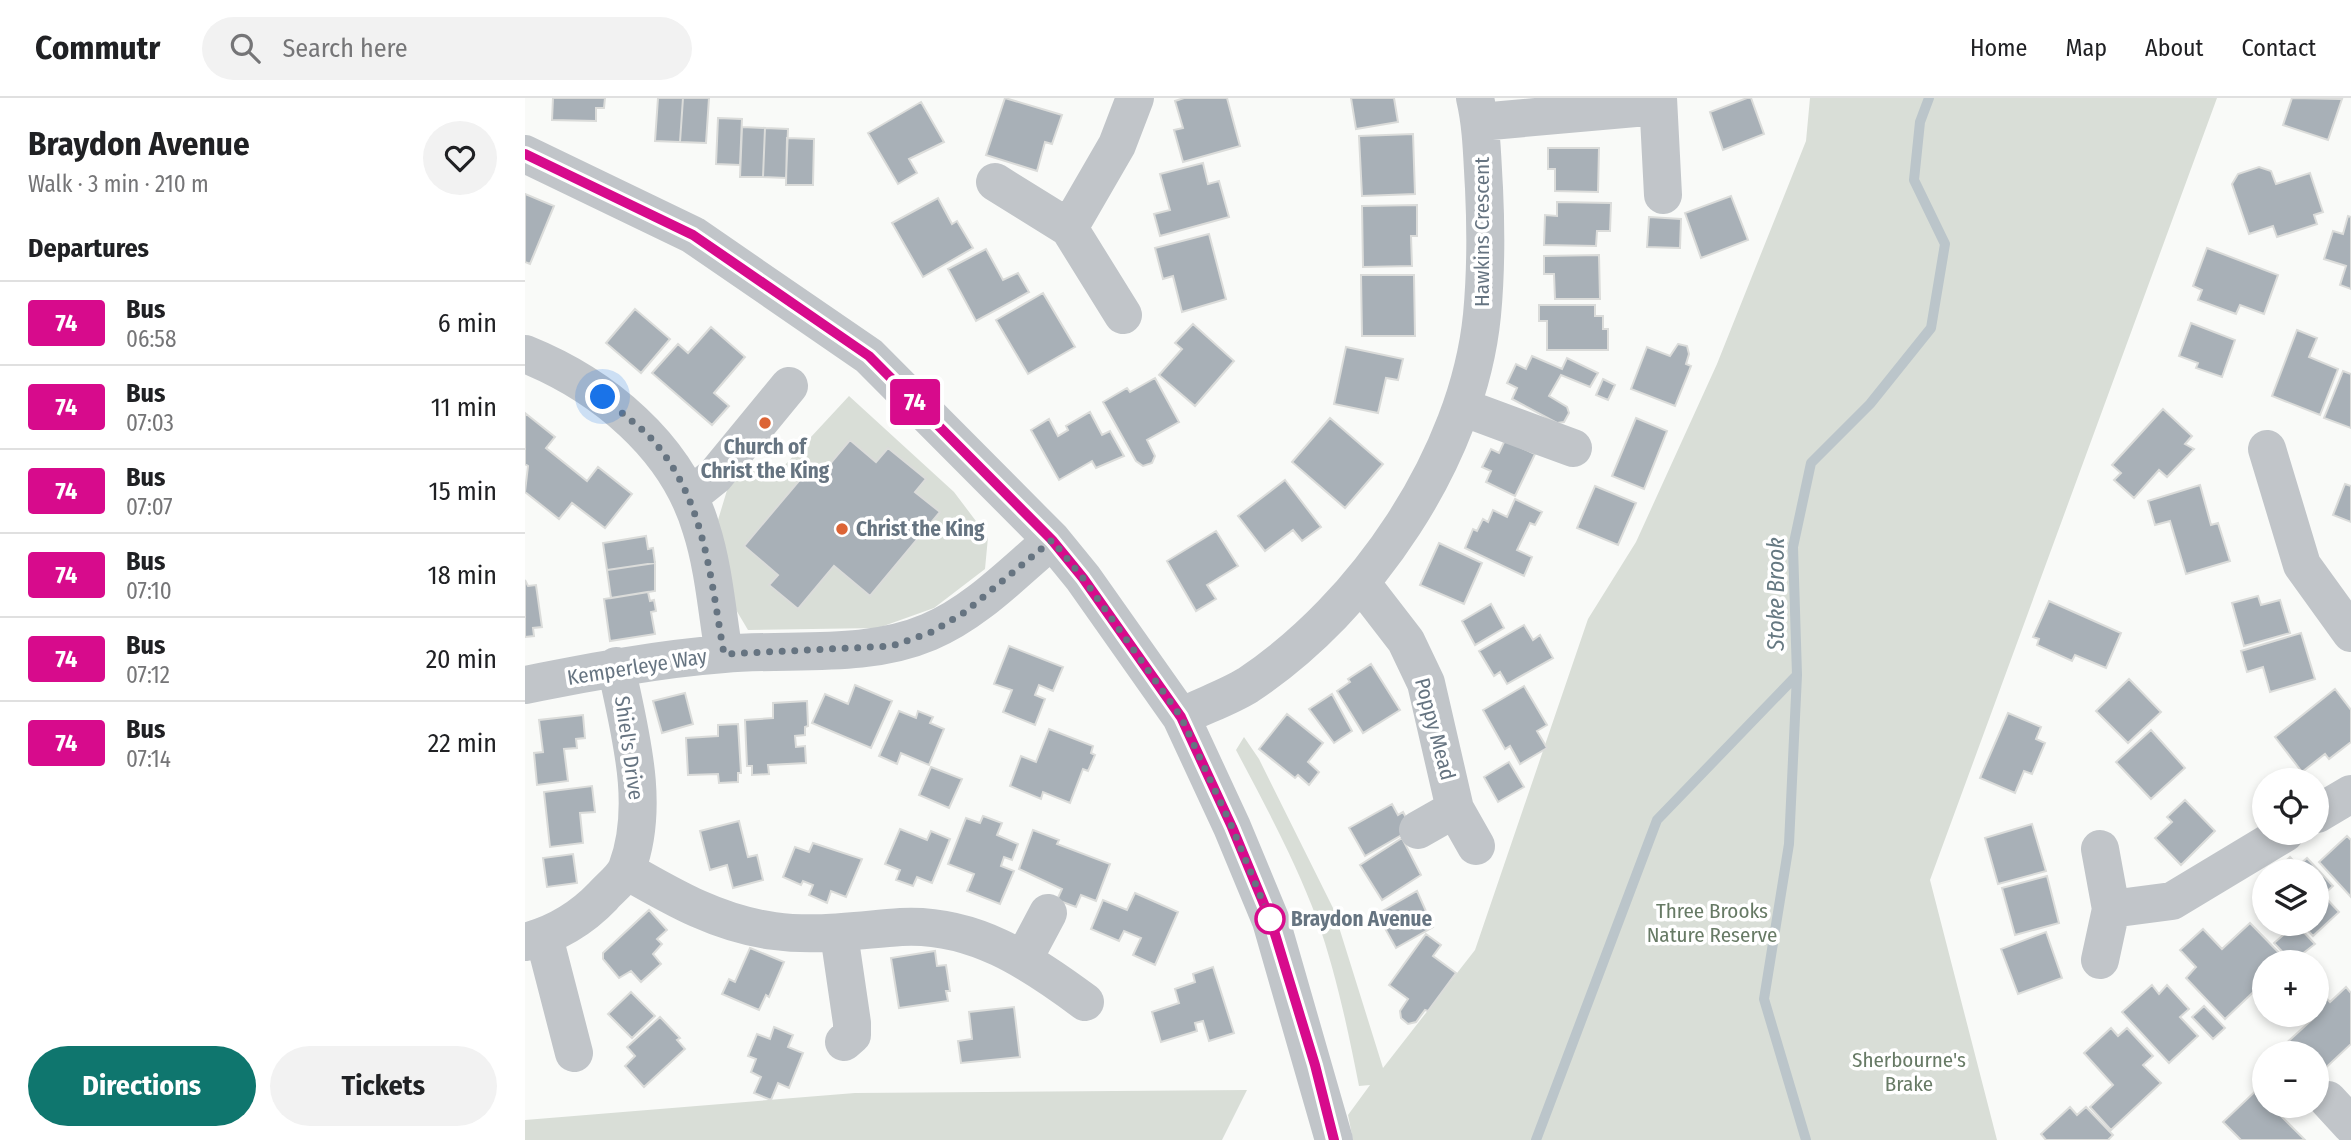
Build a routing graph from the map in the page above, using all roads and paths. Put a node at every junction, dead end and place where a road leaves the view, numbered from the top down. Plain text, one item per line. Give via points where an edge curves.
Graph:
1 (1135, 98) edge
2 (1658, 102) edge
3 (1478, 110) edge
4 (525, 153) edge
5 (995, 182) dead end
6 (1663, 195) dead end
7 (1069, 228) junction
8 (1123, 315) dead end
9 (525, 354) edge
10 (789, 386) dead end
11 (1462, 407) junction
12 (1573, 448) dead end
13 (2267, 449) dead end
14 (690, 496) junction
15 (1052, 540) junction
16 (1362, 584) junction
17 (2351, 633) edge
18 (724, 654) junction
19 (616, 666) junction
20 (525, 685) edge
21 (1181, 717) junction
22 (2351, 794) edge
23 (2329, 807) edge
24 (1455, 809) junction
25 (1418, 830) dead end
26 (2265, 845) edge
27 (1476, 846) dead end
28 (2100, 849) dead end
29 (627, 871) junction
30 (2112, 909) junction
31 (1048, 913) dead end
32 (839, 934) junction
33 (535, 939) edge
34 (1024, 958) junction
35 (2100, 960) dead end
36 (1085, 1002) dead end
37 (844, 1042) dead end
38 (574, 1053) dead end
39 (1334, 1140) edge

1 - 7 street via 1117,145
2 - 3 street
2 - 6 street
3 - 11 street, Hawkins Crescent via 1486,223 1482,317
4 - 15 street via 693,235 869,356
5 - 7 street
7 - 8 street
9 - 14 street via 603,397 649,436
10 - 14 street via 715,476
11 - 12 street
11 - 16 street, Hawkins Crescent via 1420,502
13 - 17 street via 2302,565
14 - 18 street via 702,530
15 - 18 street, Kemperleye Way via 965,612 932,632 892,646
15 - 21 street
16 - 21 street, Hawkins Crescent via 1304,642 1246,686
16 - 24 street, Poppy Mead via 1406,641 1426,683
18 - 19 street, Kemperleye Way
19 - 20 street, Kemperleye Way
19 - 29 street, Shiel's Drive via 636,769 637,810
21 - 39 street via 1271,921
22 - 23 street
24 - 25 street, Poppy Mead
24 - 27 street, Poppy Mead
26 - 30 street via 2172,901
28 - 30 street
29 - 32 street via 691,907 739,925
29 - 33 street via 578,919
30 - 35 street
31 - 34 street
32 - 34 street via 904,927 949,931 994,943
32 - 37 street via 852,1023 852,1035
33 - 38 street
34 - 36 street

